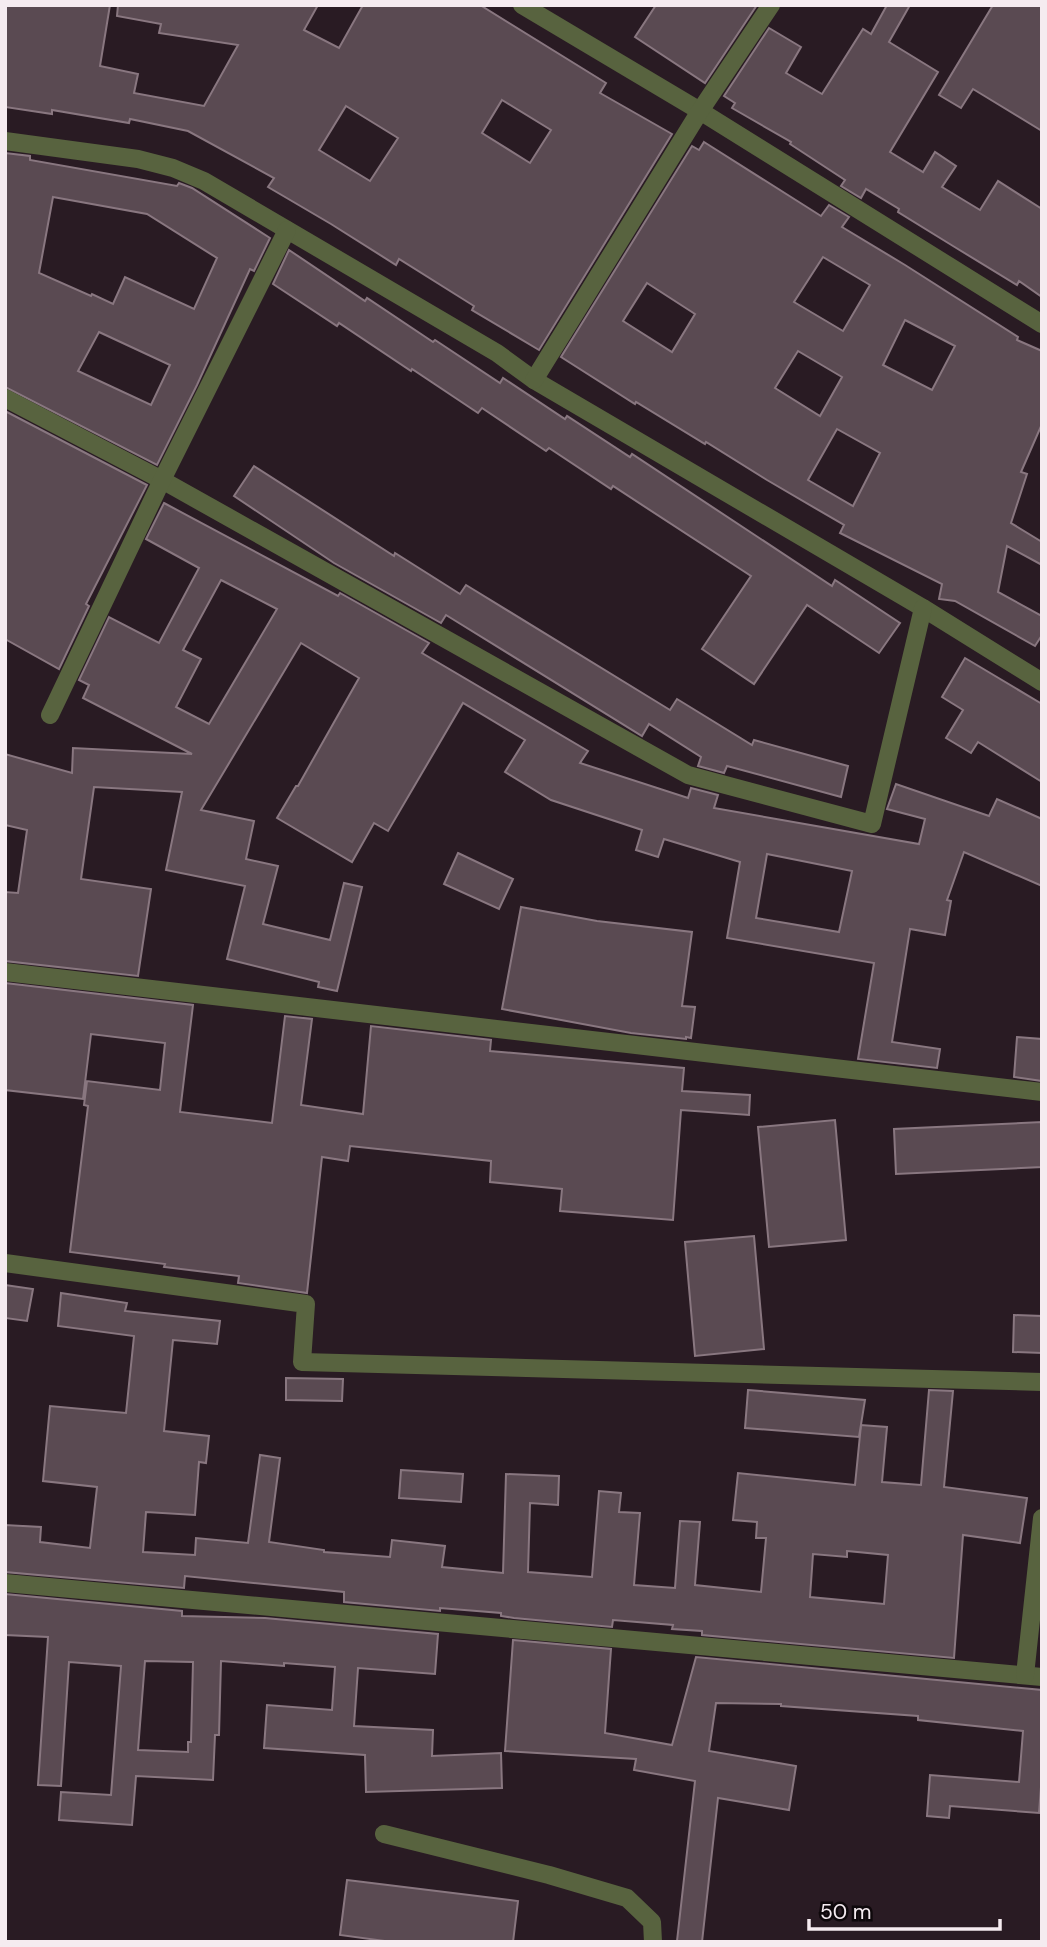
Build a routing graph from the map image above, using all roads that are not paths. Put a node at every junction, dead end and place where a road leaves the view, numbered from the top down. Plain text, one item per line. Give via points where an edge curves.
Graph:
1 (522, 5) edge
2 (771, 5) edge
3 (700, 111) junction
4 (5, 141) edge
5 (288, 230) junction
6 (1042, 324) edge
7 (534, 380) junction
8 (5, 398) edge
9 (162, 480) junction
10 (923, 608) junction
11 (1042, 682) edge
12 (50, 715) dead end
13 (5, 972) edge
14 (1042, 1092) edge
15 (5, 1263) edge
16 (1042, 1382) edge
17 (1042, 1518) edge
18 (5, 1583) edge
19 (1033, 1676) edge
20 (384, 1834) dead end
21 (653, 1942) edge

1 - 3 street
2 - 3 street
3 - 6 street
3 - 7 street
4 - 5 street via 173,168
5 - 7 street via 497,353
5 - 9 street
7 - 10 street
8 - 9 street
9 - 10 street via 688,775 872,824
9 - 12 street
10 - 11 street
13 - 14 street
15 - 16 street via 306,1304 302,1362
17 - 19 street
18 - 19 street
20 - 21 street via 627,1898 652,1922

